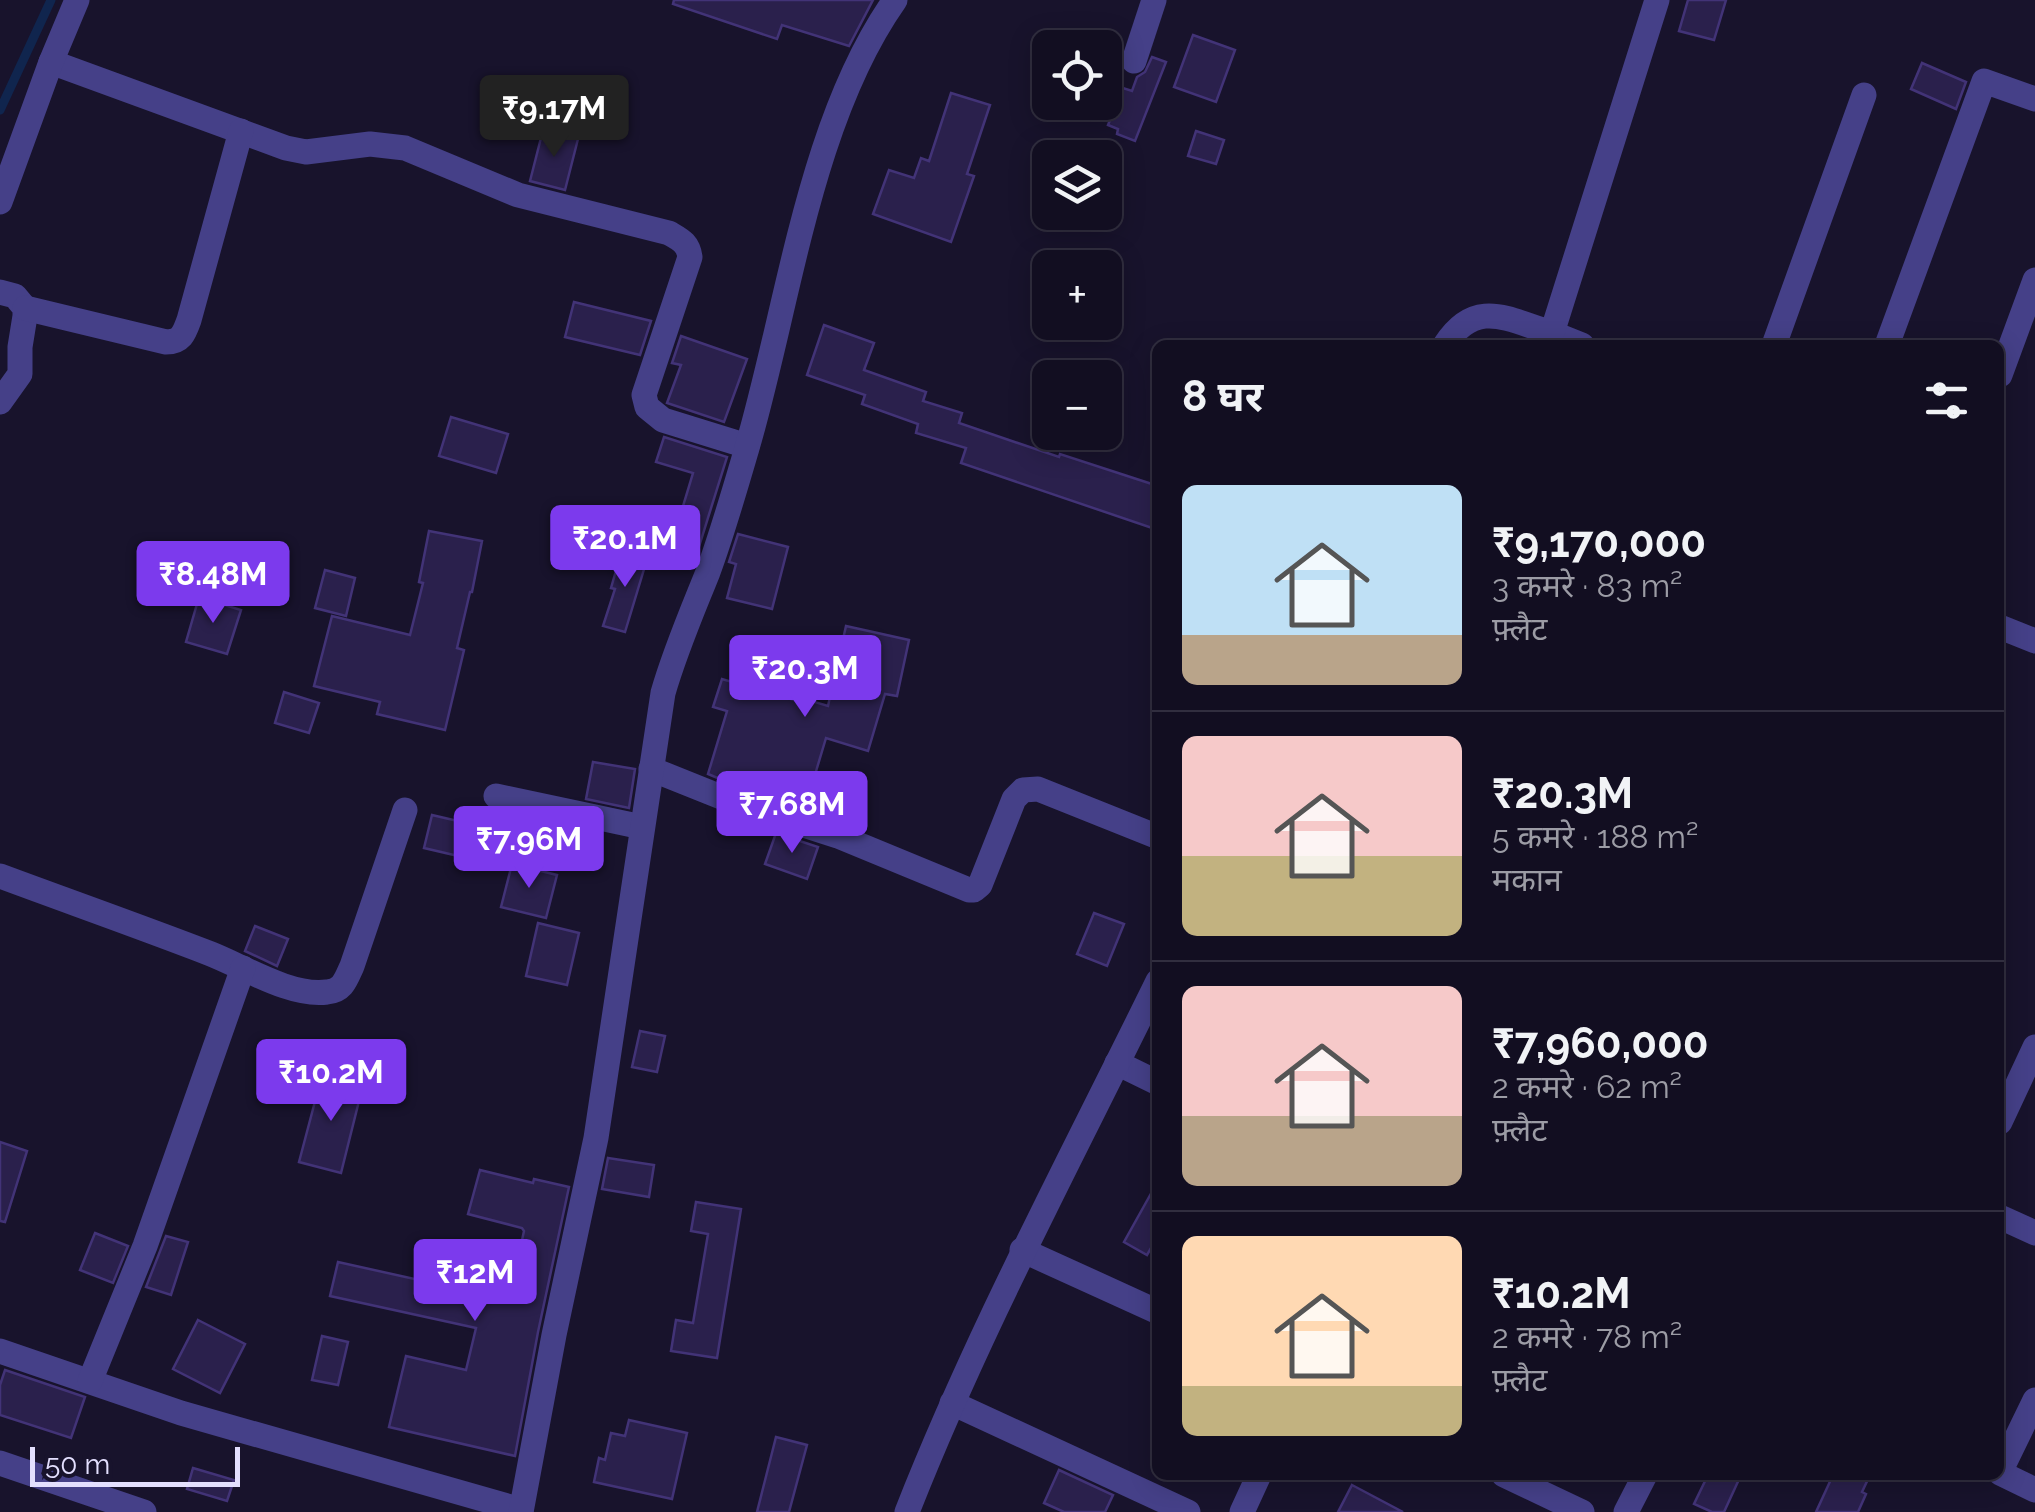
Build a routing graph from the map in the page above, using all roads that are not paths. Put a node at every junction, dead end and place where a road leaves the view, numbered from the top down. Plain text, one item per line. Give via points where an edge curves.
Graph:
1 (78, 0) edge
2 (895, 0) edge
3 (1154, 0) edge
4 (1657, 0) edge
5 (1134, 61) dead end
6 (51, 62) junction
7 (1864, 95) dead end
8 (2035, 99) edge
9 (241, 131) junction
10 (0, 202) edge
11 (2035, 280) edge
12 (0, 292) edge
13 (25, 308) junction
14 (1552, 334) junction
15 (1449, 340) edge
16 (1568, 340) edge
17 (1776, 340) edge
18 (1890, 340) edge
19 (2004, 364) edge
20 (0, 402) edge
21 (747, 446) junction
22 (2004, 629) edge
23 (2035, 642) edge
24 (651, 769) junction
25 (496, 796) dead end
26 (405, 810) dead end
27 (642, 827) junction
28 (1152, 835) edge
29 (0, 876) edge
30 (243, 968) junction
31 (1152, 992) edge
32 (2035, 1046) edge
33 (1118, 1063) junction
34 (1152, 1079) edge
35 (2004, 1113) edge
36 (2004, 1219) edge
37 (2035, 1233) edge
38 (1022, 1250) junction
39 (1152, 1309) edge
40 (0, 1351) edge
41 (90, 1382) junction
42 (2035, 1400) edge
43 (952, 1404) junction
44 (0, 1464) edge
45 (2004, 1464) edge
46 (2004, 1474) edge
47 (1257, 1480) edge
48 (1515, 1480) edge
49 (1642, 1480) edge
50 (2035, 1490) edge
51 (521, 1511) edge
52 (144, 1512) edge
53 (906, 1512) edge
54 (1188, 1512) edge
55 (1242, 1512) edge
56 (1582, 1512) edge
57 (1626, 1512) edge

1 - 6 street
2 - 21 street via 842,103 815,181
3 - 5 street
4 - 14 street
6 - 9 street
6 - 10 street
7 - 17 street
8 - 18 street via 1984,81
9 - 13 street via 180,339 166,342
9 - 21 street via 306,152 370,144 405,148 518,195 682,240 690,257 644,401 663,420
11 - 19 street
12 - 13 street via 16,296
13 - 20 street via 20,374
14 - 15 street via 1492,314 1465,320
14 - 16 street
21 - 24 street via 710,568 672,660
22 - 23 street
24 - 27 street
24 - 28 street via 969,890 980,884 1023,790 1038,789
25 - 27 street
26 - 30 street via 342,986 322,993 282,986
27 - 51 street via 596,1138
29 - 30 street
30 - 41 street
31 - 33 street
32 - 35 street
33 - 34 street
33 - 38 street
36 - 37 street
38 - 39 street
38 - 43 street
40 - 41 street
41 - 51 street
42 - 45 street
43 - 53 street
43 - 54 street
44 - 52 street
46 - 50 street
47 - 55 street
48 - 56 street
49 - 57 street

